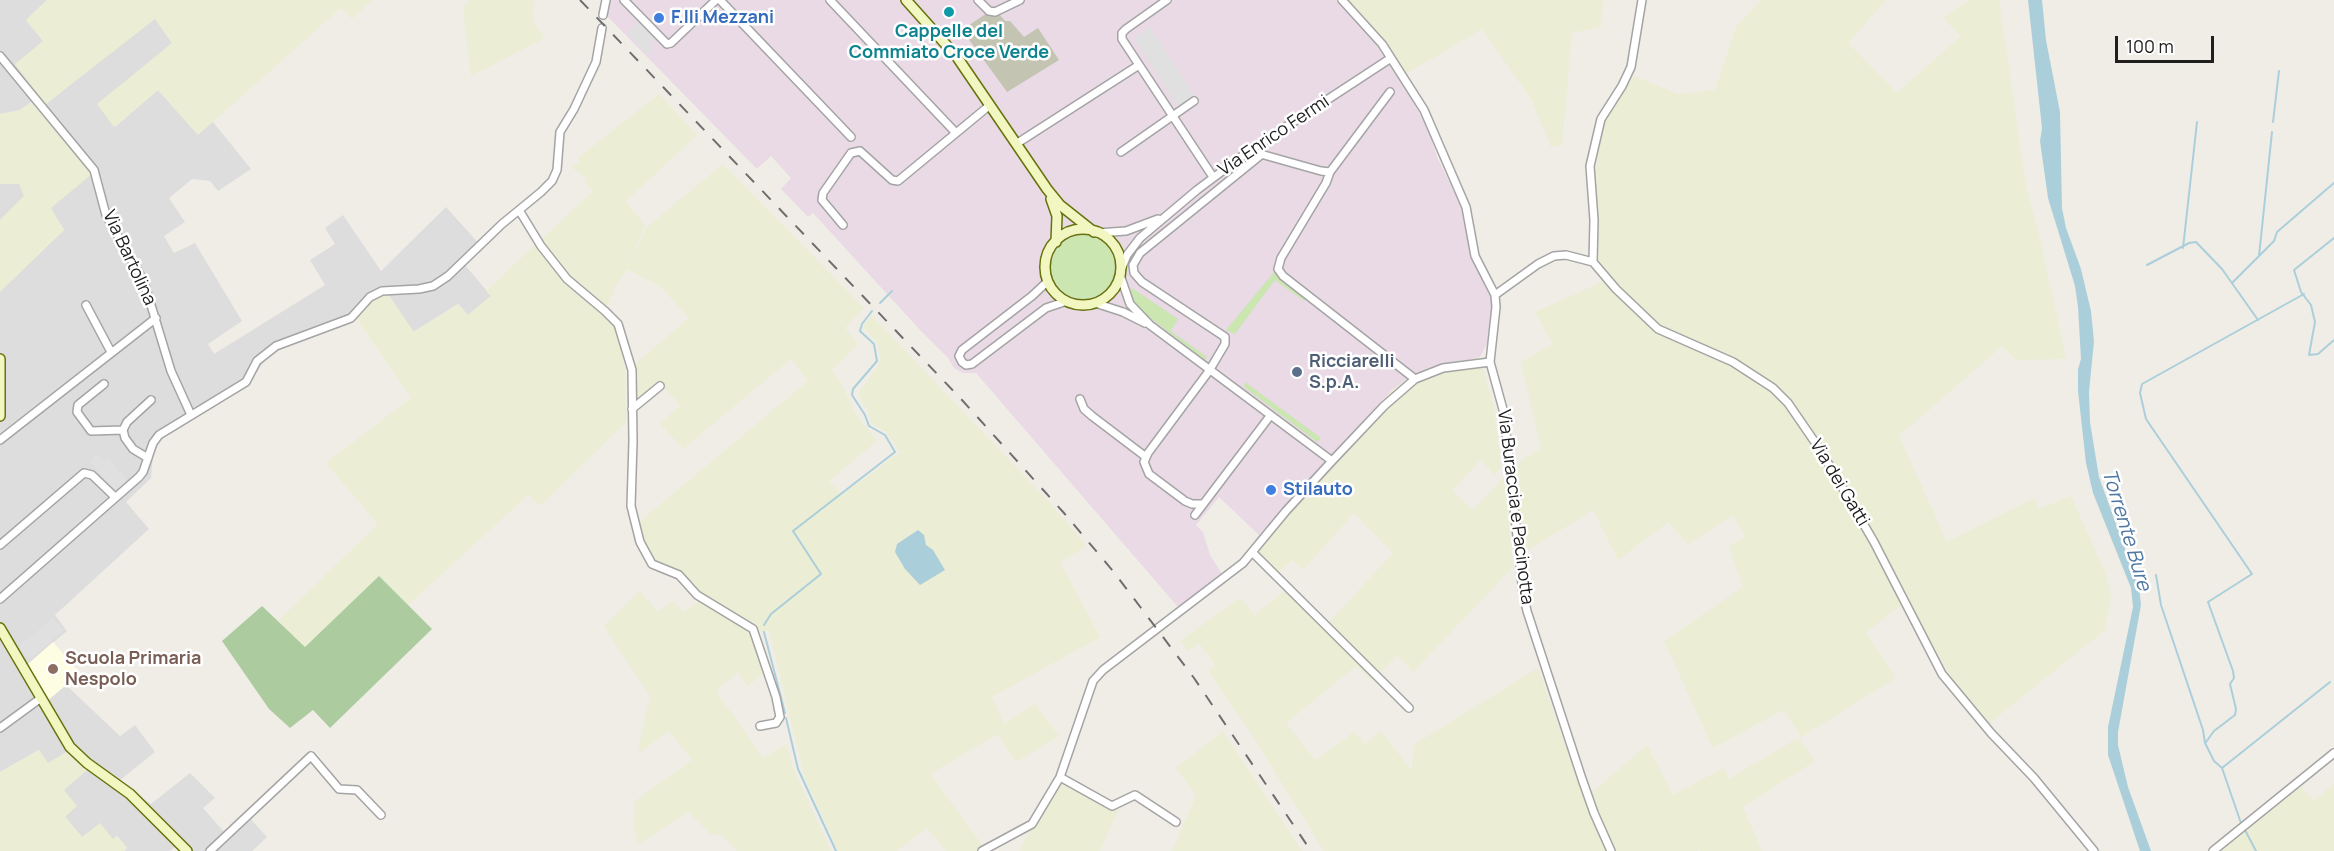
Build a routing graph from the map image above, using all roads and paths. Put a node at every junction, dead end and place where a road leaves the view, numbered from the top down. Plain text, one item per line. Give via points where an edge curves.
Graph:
1 (606, 0) edge
2 (624, 0) edge
3 (718, 0) edge
4 (830, 0) edge
5 (906, 0) edge
6 (978, 0) edge
7 (1020, 0) edge
8 (1167, 0) edge
9 (1342, 0) edge
10 (1642, 0) edge
11 (603, 15) dead end
12 (602, 28) dead end
13 (0, 57) edge
14 (1391, 58) junction
15 (1139, 65) junction
16 (1390, 92) dead end
17 (1194, 101) dead end
18 (990, 105) junction
19 (1172, 116) junction
20 (956, 133) junction
21 (851, 137) dead end
22 (1016, 144) junction
23 (1249, 151) junction
24 (1121, 152) dead end
25 (1262, 154) junction
26 (1330, 172) junction
27 (1213, 177) junction
28 (1047, 189) junction
29 (519, 210) junction
30 (1161, 218) junction
31 (843, 225) dead end
32 (1095, 232) junction
33 (1056, 242) junction
34 (1593, 262) junction
35 (1120, 273) junction
36 (1048, 281) junction
37 (1495, 295) junction
38 (1067, 301) junction
39 (1095, 303) junction
40 (86, 305) dead end
41 (156, 318) junction
42 (1150, 325) junction
43 (111, 352) junction
44 (0, 359) edge
45 (1490, 362) junction
46 (1209, 371) junction
47 (1414, 379) junction
48 (104, 384) dead end
49 (660, 386) dead end
50 (1080, 399) dead end
51 (151, 400) dead end
52 (632, 409) junction
53 (191, 415) junction
54 (0, 416) edge
55 (1270, 416) junction
56 (123, 430) junction
57 (0, 441) edge
58 (1146, 457) junction
59 (148, 458) junction
60 (1332, 461) junction
61 (115, 497) junction
62 (1203, 504) junction
63 (1195, 515) dead end
64 (0, 545) edge
65 (1252, 552) junction
66 (0, 599) edge
67 (0, 628) edge
68 (41, 698) junction
69 (1409, 708) dead end
70 (760, 726) dead end
71 (0, 728) edge
72 (2334, 753) edge
73 (1060, 777) junction
74 (381, 815) dead end
75 (1176, 822) dead end
76 (187, 851) edge
77 (210, 851) edge
78 (982, 851) edge
79 (1611, 851) edge
80 (2094, 851) edge
81 (2213, 851) edge

1 - 11 street
2 - 3 street via 665,43 671,43
3 - 21 street
4 - 20 street
5 - 18 street via 948,46
6 - 7 street via 995,12
8 - 15 street via 1122,33
9 - 14 street
10 - 34 street via 1631,67 1601,119 1590,166
12 - 29 street via 596,62 560,132 555,176
13 - 41 street, Via Bartolina via 94,170 106,215 144,282
14 - 23 street, Via Enrico Fermi
14 - 37 street via 1427,114 1467,207 1475,256
15 - 19 street
15 - 22 street
16 - 26 street
17 - 19 street
18 - 20 street
18 - 22 street
19 - 24 street
19 - 27 street
20 - 31 street via 896,182 860,151 851,153 822,200
22 - 28 street
23 - 25 street
23 - 27 street, Via Enrico Fermi
25 - 26 street
25 - 46 street via 1134,261 1134,273 1142,282 1226,337
26 - 47 street via 1281,258 1279,272
27 - 30 street, Via Enrico Fermi
28 - 32 street via 1060,206
28 - 33 street via 1057,216
29 - 52 street via 567,279 618,324 632,370
29 - 53 street via 434,286 382,291 370,297 351,318 276,346 257,361 246,382
30 - 32 street via 1132,230
30 - 35 street via 1132,247
32 - 33 street via 1075,231
32 - 35 street via 1115,248
33 - 36 street via 1047,258
34 - 37 street via 1554,256
34 - 80 street, Via dei Gatti via 1658,329 1733,362 1773,388 1788,403 1874,542 1942,674
35 - 39 street via 1111,293
35 - 42 street via 1130,303
36 - 38 street via 1054,292
36 - 38 street via 962,350 960,360 966,365 972,363 1046,308
37 - 45 street, Via Buraccia e Pacinotta
38 - 39 street via 1079,305
39 - 42 street
40 - 43 street
41 - 43 street
41 - 53 street, Via Bartolina via 171,371
42 - 46 street
43 - 57 street
44 - 54 street
45 - 47 street via 1437,369
45 - 79 street, Via Buraccia e Pacinotta via 1504,413 1518,561 1527,611 1582,779
46 - 55 street
46 - 58 street
47 - 60 street
48 - 56 street via 81,402 77,412 91,431
49 - 52 street
50 - 58 street via 1084,409
51 - 56 street
52 - 70 street via 632,519 643,551 654,566 679,575 697,595 753,629 780,717 776,723
53 - 59 street via 159,435
55 - 60 street
55 - 62 street
56 - 59 street via 133,448
58 - 62 street via 1144,464 1151,475 1189,503
59 - 61 street via 141,475
60 - 65 street
61 - 64 street via 92,475 84,473
61 - 66 street
62 - 63 street
65 - 69 street
65 - 73 street via 1240,566 1093,681
67 - 68 street
68 - 71 street
68 - 76 street via 76,754 130,794
72 - 81 street
73 - 75 street via 1112,806 1135,795
73 - 78 street via 1032,824
74 - 77 street via 357,790 339,789 311,756

